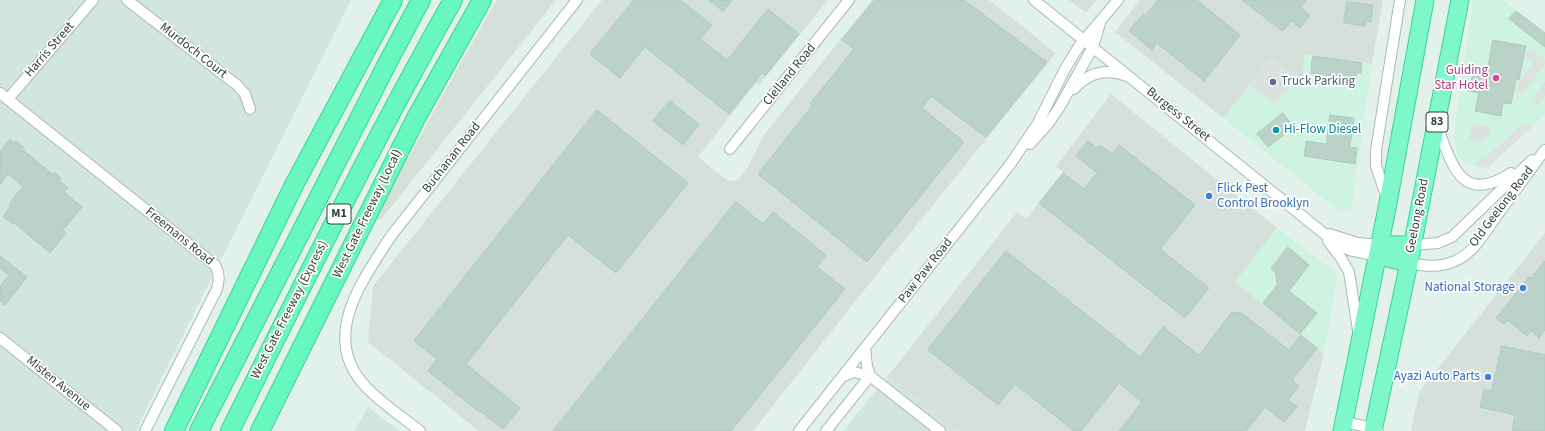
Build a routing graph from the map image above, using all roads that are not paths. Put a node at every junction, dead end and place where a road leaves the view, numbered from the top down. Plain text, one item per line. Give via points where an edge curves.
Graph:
1 (92, 0) edge
2 (127, 0) edge
3 (393, 0) edge
4 (421, 0) edge
5 (453, 0) edge
6 (484, 0) edge
7 (577, 0) edge
8 (849, 0) edge
9 (1034, 0) edge
10 (1118, 0) edge
11 (1400, 0) edge
12 (1425, 0) edge
13 (1460, 0) edge
14 (1101, 22) junction
15 (1083, 39) junction
16 (1093, 47) junction
17 (1139, 83) junction
18 (4, 96) edge
19 (250, 108) dead end
20 (1059, 108) junction
21 (1436, 124) junction
22 (730, 149) dead end
23 (1545, 149) edge
24 (1009, 166) junction
25 (1388, 204) junction
26 (1321, 232) junction
27 (1413, 245) junction
28 (1379, 251) junction
29 (1409, 263) junction
30 (0, 338) edge
31 (1360, 340) junction
32 (865, 348) junction
33 (843, 376) junction
34 (870, 376) junction
35 (1342, 426) edge
36 (1375, 430) edge
37 (117, 431) edge
38 (146, 431) edge
39 (174, 431) edge
40 (199, 431) edge
41 (230, 431) edge
42 (260, 431) edge
43 (420, 431) edge
44 (799, 431) edge
45 (826, 431) edge
46 (940, 431) edge

1 - 18 street, Harris Street
2 - 19 street, Murdoch Court via 237,85
3 - 39 highway via 294,185
4 - 40 highway, West Gate Freeway (Express) / M1
5 - 41 highway, West Gate Freeway (Express) / M1 via 368,155
6 - 42 highway, West Gate Freeway (Local) / M1 via 416,118
7 - 43 street, Buchanan Road via 391,236 349,309 345,345 353,370 368,389
8 - 22 street, Clelland Road
9 - 15 street, Burgess Street
10 - 14 street, Paw Paw Road
11 - 25 street via 1376,150 1376,166
12 - 25 highway
13 - 21 highway, Geelong Road / 83
14 - 15 street, Paw Paw Road
14 - 16 street, Paw Paw Road
15 - 16 street, Burgess Street
15 - 24 street, Paw Paw Road via 1038,123
16 - 17 street, Burgess Street
16 - 20 street, Paw Paw Road
17 - 20 street via 1118,73 1096,73 1078,84
17 - 26 street, Burgess Street
18 - 38 street, Freemans Road via 215,265 219,272 217,289
20 - 24 street, Paw Paw Road via 1041,133
21 - 23 street via 1457,172 1472,183 1493,183
21 - 27 highway, Geelong Road / 83
23 - 27 street, Old Geelong Road via 1452,237 1438,243
23 - 29 street, Old Geelong Road via 1466,254 1456,261 1442,265
24 - 32 street, Paw Paw Road
25 - 28 highway
26 - 28 street, Burgess Street via 1345,248
26 - 31 street via 1341,258 1348,272
27 - 28 highway
27 - 29 highway, Geelong Road / 83
28 - 29 highway
28 - 31 highway
29 - 36 highway, Geelong Road / 83
30 - 37 street, Misten Avenue
31 - 35 highway
32 - 33 street, Paw Paw Road
32 - 34 street
33 - 34 street via 854,372
33 - 44 street, Paw Paw Road
34 - 45 street
34 - 46 street
35 - 36 street

